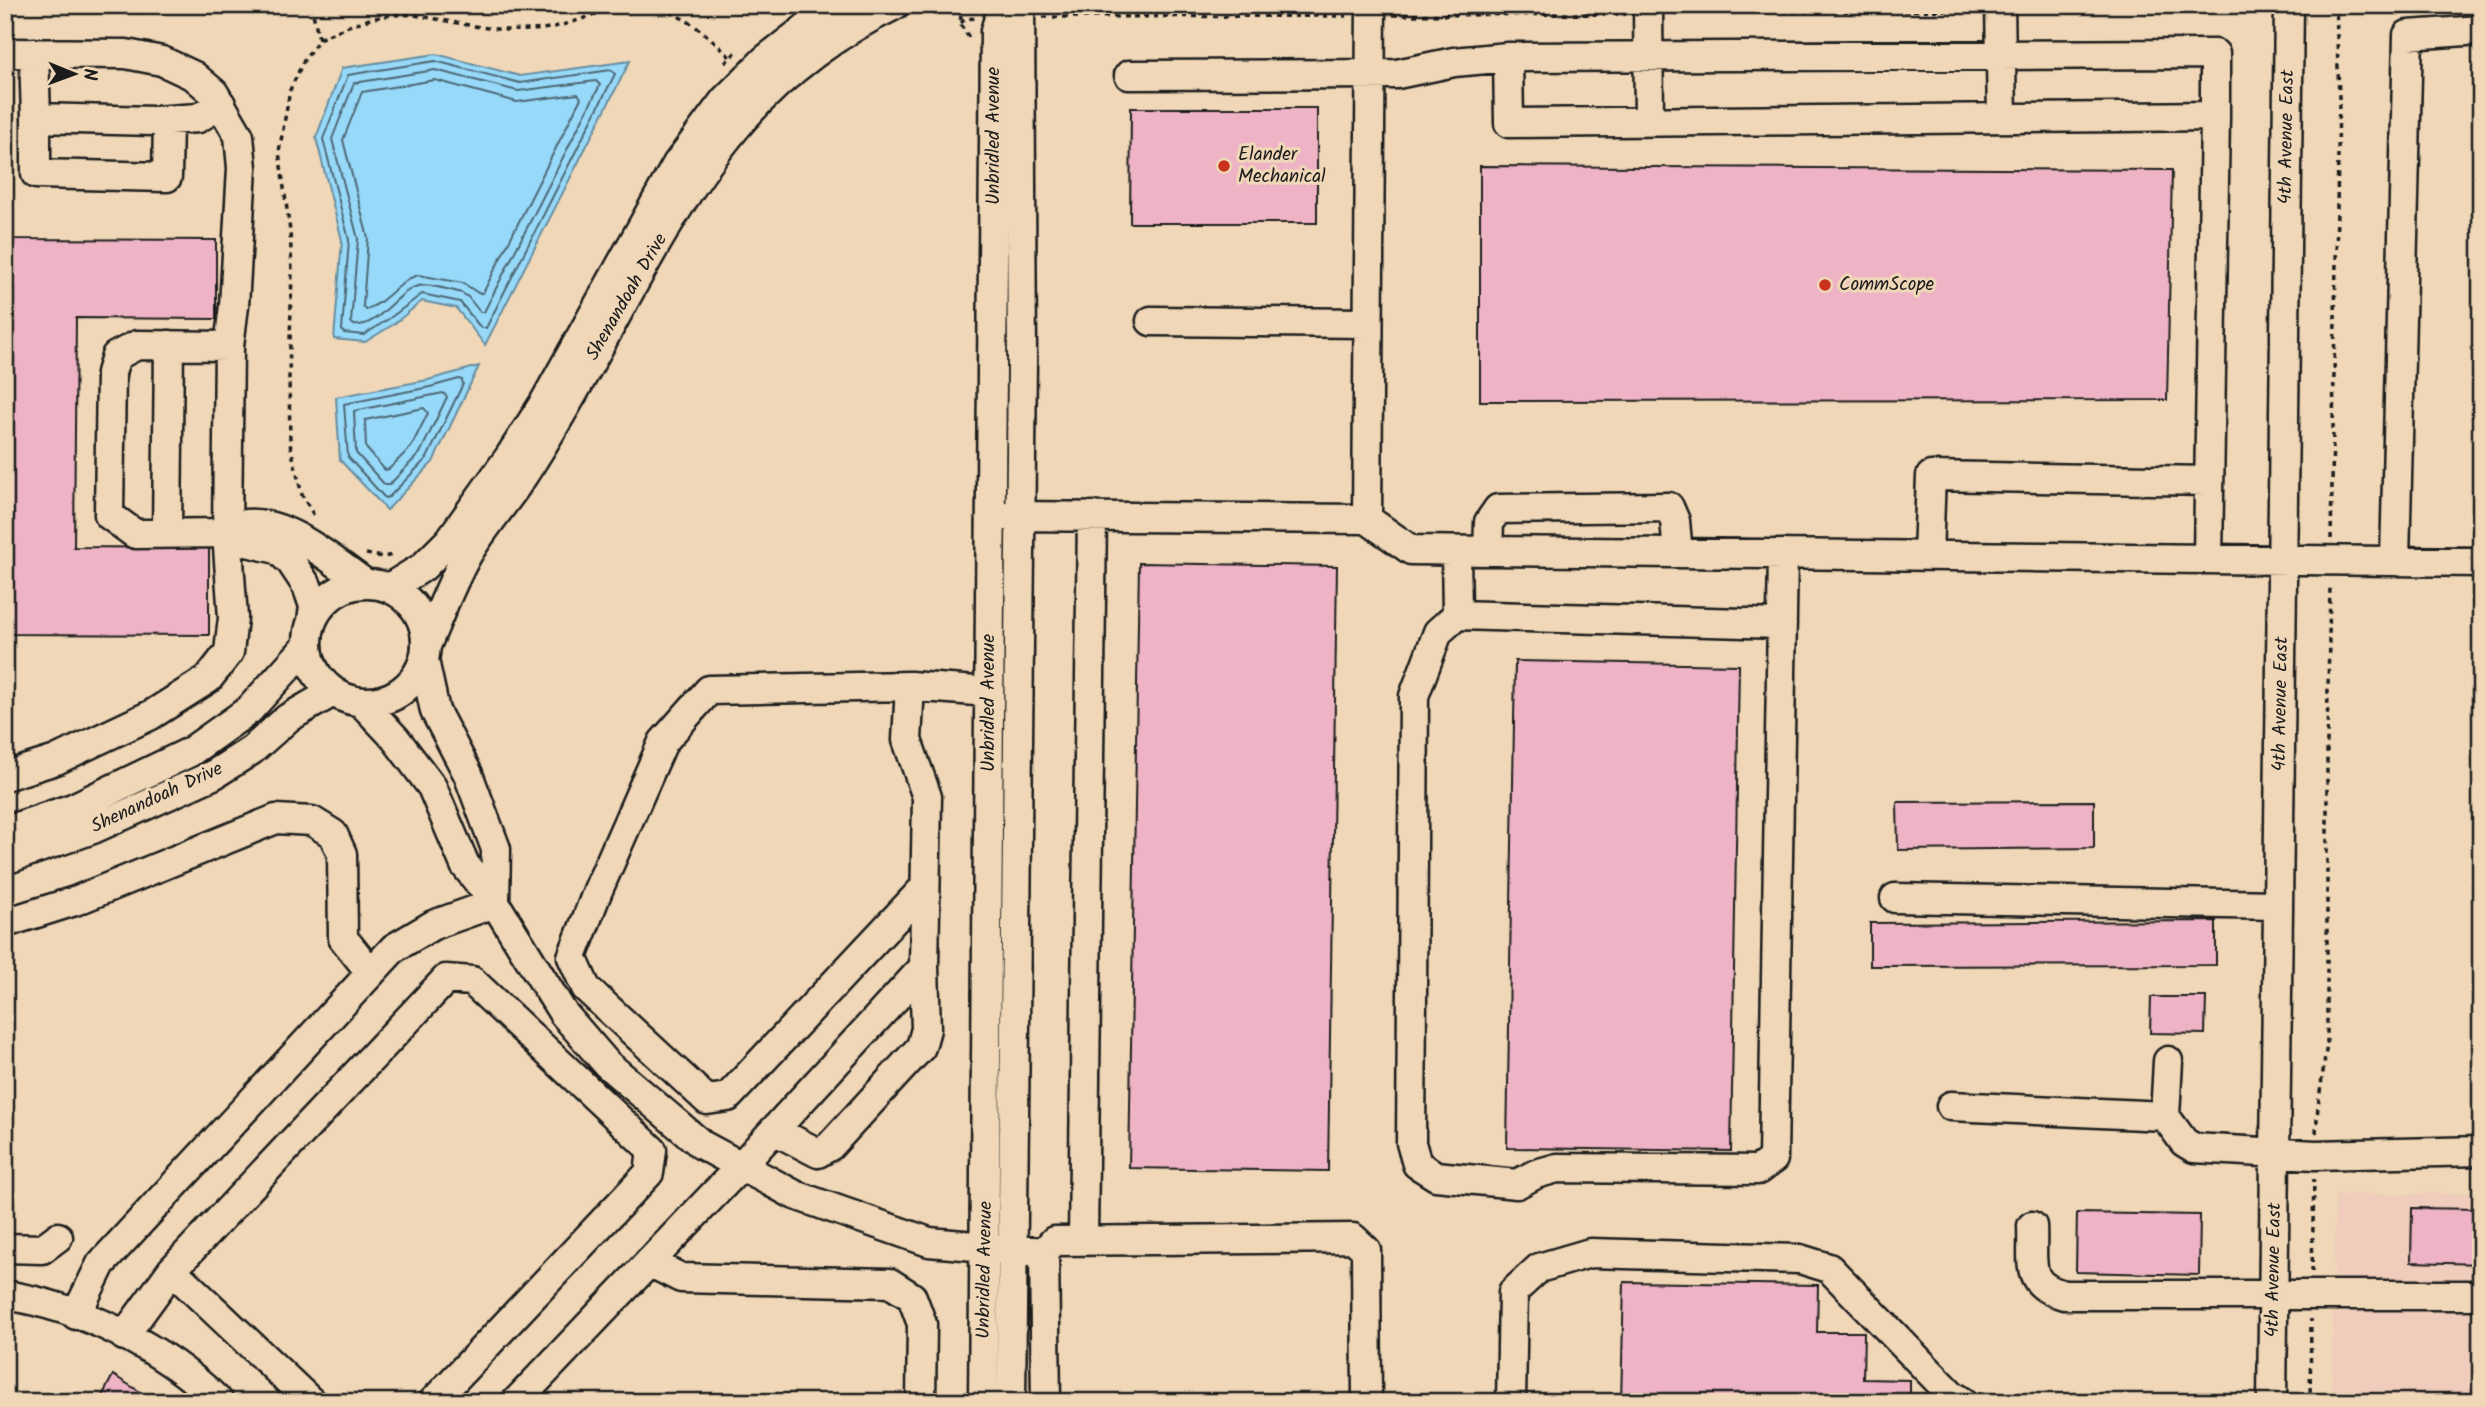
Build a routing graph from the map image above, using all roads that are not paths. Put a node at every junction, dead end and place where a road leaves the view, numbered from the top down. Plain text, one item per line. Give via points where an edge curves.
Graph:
1 (846, 5) edge
2 (895, 5) edge
3 (2288, 5) edge
4 (2000, 7) edge
5 (1371, 10) edge
6 (1648, 10) edge
7 (1011, 11) edge
8 (2481, 30) edge
9 (5, 53) edge
10 (34, 53) junction
11 (2000, 54) junction
12 (1649, 56) junction
13 (1508, 57) junction
14 (1371, 74) junction
15 (1129, 75) dead end
16 (221, 104) junction
17 (2215, 116) junction
18 (36, 118) junction
19 (2002, 118) junction
20 (168, 120) junction
21 (1649, 121) junction
22 (1151, 321) dead end
23 (1368, 323) junction
24 (169, 345) junction
25 (229, 346) junction
26 (2209, 481) junction
27 (991, 516) junction
28 (1021, 516) junction
29 (1092, 516) junction
30 (1367, 519) junction
31 (167, 533) junction
32 (227, 533) junction
33 (281, 541) junction
34 (1456, 551) junction
35 (1488, 551) junction
36 (1678, 553) junction
37 (1783, 554) junction
38 (1928, 555) junction
39 (2208, 558) junction
40 (2282, 558) junction
41 (2395, 560) junction
42 (2481, 562) edge
43 (377, 586) junction
44 (1457, 615) junction
45 (1782, 624) junction
46 (310, 633) junction
47 (425, 653) junction
48 (910, 686) junction
49 (333, 692) junction
50 (989, 692) junction
51 (361, 702) junction
52 (288, 718) junction
53 (395, 738) junction
54 (5, 776) edge
55 (5, 831) edge
56 (5, 860) edge
57 (925, 887) junction
58 (1895, 898) dead end
59 (495, 903) junction
60 (2278, 905) junction
61 (5, 923) edge
62 (924, 967) junction
63 (371, 973) junction
64 (586, 988) junction
65 (563, 1013) junction
66 (538, 1041) junction
67 (2168, 1062) dead end
68 (674, 1070) junction
69 (647, 1098) junction
70 (1951, 1106) dead end
71 (2165, 1116) junction
72 (623, 1122) junction
73 (774, 1130) junction
74 (2481, 1151) edge
75 (2275, 1154) junction
76 (741, 1166) junction
77 (2032, 1226) dead end
78 (58, 1237) dead end
79 (1083, 1240) junction
80 (985, 1246) junction
81 (5, 1248) edge
82 (1013, 1249) junction
83 (1044, 1252) junction
84 (649, 1262) junction
85 (172, 1270) junction
86 (5, 1295) edge
87 (2481, 1295) edge
88 (2273, 1296) junction
89 (76, 1315) junction
90 (124, 1336) junction
91 (1955, 1399) edge
92 (219, 1402) edge
93 (312, 1402) edge
94 (433, 1402) edge
95 (516, 1402) edge
96 (921, 1402) edge
97 (983, 1402) edge
98 (1011, 1402) edge
99 (1046, 1402) edge
100 (1367, 1402) edge
101 (1511, 1402) edge
102 (2272, 1402) edge

1 - 43 street, Shenandoah Drive via 811,24 766,59 724,100 677,164 510,456 449,541 423,567
2 - 47 street, Shenandoah Drive via 860,22 780,83 744,117 701,174 562,413 467,555
3 - 40 street, 4th Avenue East
4 - 11 street
5 - 14 street
6 - 12 street
7 - 27 street, Unbridled Avenue via 995,31
7 - 28 street, Unbridled Avenue
8 - 41 street via 2408,35
9 - 10 street
10 - 16 street via 126,54 162,61 194,76
10 - 18 street
11 - 12 street
11 - 17 street via 2216,54
11 - 19 street
12 - 13 street
12 - 21 street
13 - 14 street
13 - 21 street via 1509,123
14 - 15 street
14 - 23 street
16 - 20 street via 198,118
16 - 25 street via 239,136 242,168
17 - 19 street
17 - 26 street
18 - 20 street
18 - 20 street via 36,174 167,177
19 - 21 street
22 - 23 street
23 - 30 street
24 - 25 street
24 - 31 street
24 - 31 street via 137,345 116,356 111,373 109,515 135,534
25 - 32 street
26 - 38 street via 1931,476
26 - 39 street
27 - 28 street
27 - 50 street, Unbridled Avenue
28 - 29 street
28 - 82 street, Unbridled Avenue
29 - 30 street
29 - 79 street
30 - 34 street via 1411,550
31 - 32 street
32 - 33 street via 247,542
32 - 54 street via 233,618 229,652 208,679 151,715 68,755
33 - 43 street via 298,538
33 - 46 street via 314,606
34 - 35 street
34 - 44 street
35 - 36 street
35 - 36 street via 1489,523 1498,509 1669,508
36 - 37 street
37 - 38 street
37 - 45 street
38 - 39 street
39 - 40 street
40 - 41 street
40 - 60 street, 4th Avenue East
41 - 42 street
43 - 46 street via 349,587 333,594 321,606
43 - 47 street via 404,597 417,611 424,628
44 - 45 street
44 - 45 street via 1437,632 1414,696 1411,1143 1417,1164 1436,1176 1517,1184 1557,1168 1758,1170 1773,1159
46 - 49 street via 311,663
46 - 55 street, Shenandoah Drive via 249,710 190,752 73,808
47 - 51 street via 416,677 403,690 387,699
47 - 59 street via 435,711 468,774 496,849
48 - 50 street
48 - 57 street via 907,740 927,797
48 - 64 street via 709,690 663,742 598,890 572,957
49 - 51 street
49 - 52 street, Shenandoah Drive
50 - 80 street, Unbridled Avenue
51 - 53 street
52 - 53 street via 324,710 353,716
52 - 56 street, Shenandoah Drive via 252,750 213,775 93,829
53 - 59 street via 432,787 465,866
57 - 62 street
57 - 68 street via 728,1097 707,1100
58 - 60 street
59 - 63 street via 433,925 394,948
59 - 65 street
60 - 75 street, 4th Avenue East
61 - 63 street via 75,901 276,819 312,821 333,834 342,854 343,937
62 - 73 street
62 - 73 street via 926,1029 921,1047 912,1057 830,1146 818,1153
63 - 89 street via 101,1264
64 - 65 street
64 - 68 street
65 - 66 street
65 - 69 street via 607,1064
66 - 72 street
66 - 85 street via 472,981 446,979
67 - 71 street
68 - 69 street
69 - 72 street
69 - 76 street via 702,1145
70 - 71 street
71 - 75 street via 2194,1148
72 - 94 street via 652,1150 649,1173
73 - 76 street
74 - 75 street
75 - 88 street, 4th Avenue East
76 - 80 street via 795,1195 929,1242
76 - 84 street
77 - 88 street via 2034,1276 2049,1291 2064,1295
78 - 81 street via 42,1248
79 - 83 street via 1054,1241
79 - 100 street via 1353,1238 1366,1250
80 - 82 street
80 - 97 street, Unbridled Avenue
82 - 83 street
82 - 98 street, Unbridled Avenue
83 - 99 street
84 - 95 street
84 - 96 street via 681,1278 890,1283 912,1297 922,1324
85 - 90 street
85 - 93 street
86 - 89 street
87 - 88 street
88 - 102 street, 4th Avenue East
89 - 90 street
90 - 92 street via 162,1356
91 - 101 street via 1829,1268 1800,1259 1590,1252 1539,1268 1513,1292

